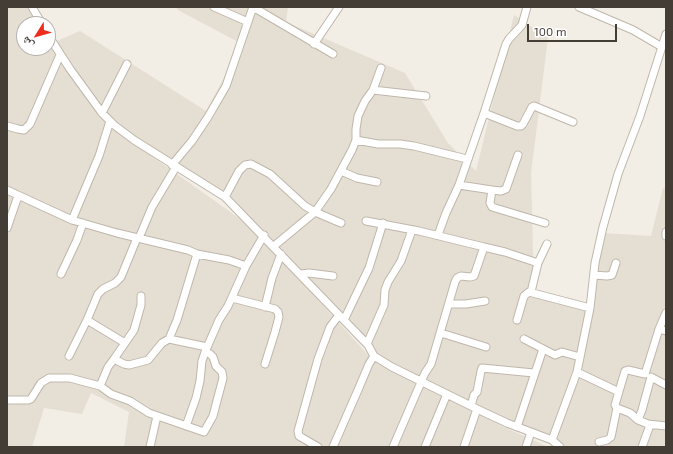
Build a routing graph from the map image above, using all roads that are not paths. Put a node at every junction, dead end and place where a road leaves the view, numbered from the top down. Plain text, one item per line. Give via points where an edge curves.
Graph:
1 (32, 7) edge
2 (214, 7) edge
3 (253, 7) edge
4 (339, 7) edge
5 (528, 7) edge
6 (579, 7) edge
7 (37, 16) edge
8 (248, 22) junction
9 (666, 34) edge
10 (314, 44) junction
11 (662, 47) junction
12 (56, 48) edge
13 (333, 54) dead end
14 (60, 55) junction
15 (127, 64) dead end
16 (381, 68) dead end
17 (373, 90) junction
18 (426, 96) dead end
19 (102, 113) junction
20 (484, 113) junction
21 (110, 121) junction
22 (573, 122) dead end
23 (7, 126) edge
24 (356, 140) junction
25 (518, 155) dead end
26 (467, 159) junction
27 (174, 166) junction
28 (341, 171) junction
29 (377, 182) dead end
30 (459, 185) junction
31 (7, 190) edge
32 (492, 190) junction
33 (18, 196) junction
34 (225, 197) junction
35 (315, 212) junction
36 (72, 220) junction
37 (366, 221) dead end
38 (83, 223) junction
39 (341, 223) dead end
40 (383, 223) junction
41 (545, 223) dead end
42 (7, 228) edge
43 (412, 230) junction
44 (666, 232) edge
45 (438, 235) junction
46 (264, 236) junction
47 (666, 236) edge
48 (138, 238) junction
49 (546, 244) dead end
50 (274, 246) junction
51 (484, 247) junction
52 (197, 254) junction
53 (281, 254) junction
54 (616, 263) dead end
55 (538, 264) junction
56 (246, 266) junction
57 (61, 274) dead end
58 (301, 274) junction
59 (594, 275) junction
60 (333, 276) dead end
61 (530, 292) junction
62 (141, 296) dead end
63 (232, 298) junction
64 (485, 301) dead end
65 (450, 304) junction
66 (265, 307) junction
67 (590, 308) junction
68 (666, 313) edge
69 (339, 315) junction
70 (87, 320) junction
71 (344, 320) junction
72 (517, 320) dead end
73 (663, 330) edge
74 (441, 333) junction
75 (169, 339) junction
76 (524, 339) dead end
77 (125, 343) junction
78 (367, 344) junction
79 (486, 347) dead end
80 (206, 350) junction
81 (542, 350) junction
82 (69, 356) dead end
83 (374, 356) junction
84 (580, 357) junction
85 (114, 359) junction
86 (265, 364) dead end
87 (577, 372) junction
88 (534, 373) junction
89 (648, 375) junction
90 (422, 382) junction
91 (666, 385) edge
92 (100, 386) junction
93 (618, 392) junction
94 (448, 394) junction
95 (7, 401) edge
96 (474, 408) junction
97 (617, 408) junction
98 (157, 416) junction
99 (638, 420) junction
100 (650, 425) junction
101 (186, 426) junction
102 (666, 426) edge
103 (517, 427) junction
104 (530, 432) junction
105 (552, 440) junction
106 (599, 442) dead end
107 (150, 447) edge
108 (318, 447) edge
109 (333, 447) edge
110 (393, 447) edge
111 (425, 447) edge
112 (464, 447) edge
113 (526, 447) edge
114 (560, 447) edge
115 (642, 447) edge

1 - 7 street
2 - 8 street
3 - 8 street
3 - 10 street
4 - 10 street
5 - 20 street via 522,25 506,44
6 - 11 street via 632,30
8 - 27 street via 226,86
9 - 11 street
10 - 13 street
11 - 59 street via 618,174 599,242
12 - 14 street
14 - 19 street
14 - 23 street via 30,124 24,130
15 - 19 street
16 - 17 street
17 - 18 street
17 - 24 street via 358,116
19 - 21 street
20 - 22 street via 521,126 533,106
20 - 26 street
21 - 27 street
21 - 36 street via 99,156
24 - 26 street via 414,146
24 - 28 street
25 - 32 street via 506,189
26 - 30 street
27 - 34 street
27 - 48 street
28 - 29 street via 357,178
28 - 35 street
30 - 32 street
30 - 45 street
31 - 33 street
32 - 41 street via 492,207
33 - 36 street
33 - 42 street
34 - 35 street via 239,172 244,166 251,164 270,174
34 - 46 street
35 - 39 street
35 - 50 street
36 - 38 street
37 - 40 street
38 - 48 street
38 - 57 street
40 - 43 street
40 - 71 street via 369,268
43 - 45 street
43 - 78 street via 401,261 388,282 384,305
44 - 47 street
45 - 51 street
46 - 50 street
46 - 56 street
48 - 52 street
48 - 70 street via 121,277 98,294
49 - 55 street
50 - 53 street
51 - 55 street
51 - 65 street via 474,276 457,278
52 - 56 street
52 - 75 street
53 - 58 street
53 - 66 street
54 - 59 street via 611,276
55 - 61 street
56 - 63 street
58 - 60 street
58 - 69 street
59 - 67 street
61 - 67 street
61 - 72 street via 524,296
62 - 77 street via 136,325
63 - 66 street
63 - 80 street
64 - 65 street
65 - 74 street
66 - 86 street via 277,310 279,317
67 - 84 street
68 - 73 street
69 - 71 street
69 - 108 street via 330,327 318,359 298,431 299,436
70 - 77 street
70 - 82 street
71 - 78 street
73 - 89 street
74 - 79 street
74 - 90 street
75 - 80 street
75 - 85 street via 162,343 148,360 129,365
76 - 81 street
77 - 85 street
78 - 83 street
80 - 101 street
80 - 101 street via 213,357 222,375 222,383 214,411 204,432
81 - 84 street via 555,355 562,352
81 - 88 street
83 - 90 street
83 - 109 street
84 - 87 street
85 - 92 street
87 - 93 street
87 - 105 street
88 - 96 street via 482,368 477,392 474,395
88 - 103 street
89 - 91 street
89 - 93 street via 626,370
89 - 99 street
90 - 94 street
90 - 110 street
92 - 95 street via 70,378 49,378 41,384 31,399
92 - 98 street
93 - 97 street via 615,405
94 - 96 street
94 - 111 street
96 - 103 street
96 - 112 street
97 - 99 street
97 - 106 street via 611,437
98 - 101 street
98 - 107 street
99 - 100 street
100 - 102 street
100 - 115 street
103 - 104 street
104 - 105 street
104 - 113 street
105 - 114 street

